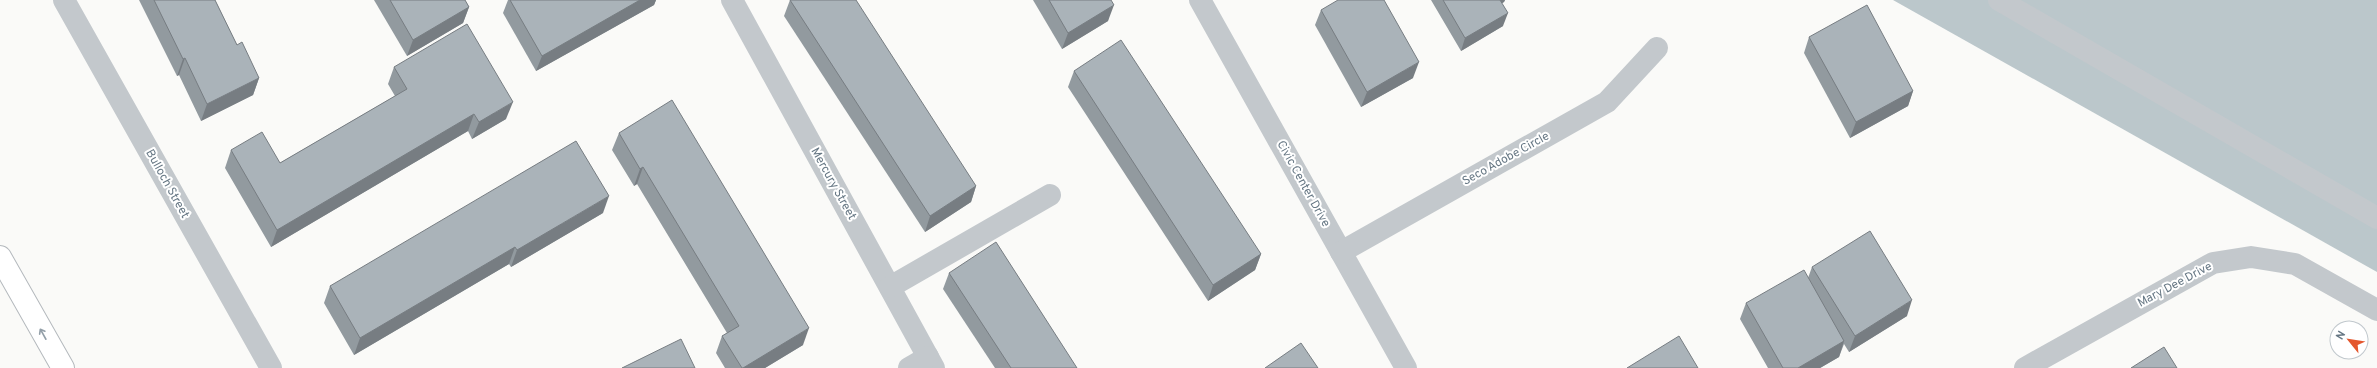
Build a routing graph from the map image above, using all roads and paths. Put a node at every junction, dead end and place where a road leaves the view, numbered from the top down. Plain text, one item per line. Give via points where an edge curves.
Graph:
1 (64, 0) edge
2 (732, 0) edge
3 (1200, 0) edge
4 (1999, 0) edge
5 (1657, 48) dead end
6 (1050, 195) dead end
7 (2377, 218) edge
8 (1340, 252) junction
9 (0, 257) edge
10 (890, 287) junction
11 (2377, 310) edge
12 (931, 363) edge
13 (63, 368) edge
14 (271, 368) edge
15 (909, 368) edge
16 (1406, 368) edge
17 (2024, 368) edge

1 - 14 street, Bulloch Street
2 - 10 street, Mercury Street
3 - 8 street, Civic Center Drive
4 - 7 street
5 - 8 street, Seco Adobe Circle via 1607,102
6 - 10 street
8 - 16 street, Civic Center Drive
13 -> 9 highway
10 - 12 street, Mercury Street
11 - 17 street, Mary Dee Drive via 2295,264 2251,257 2213,263
12 - 15 street

